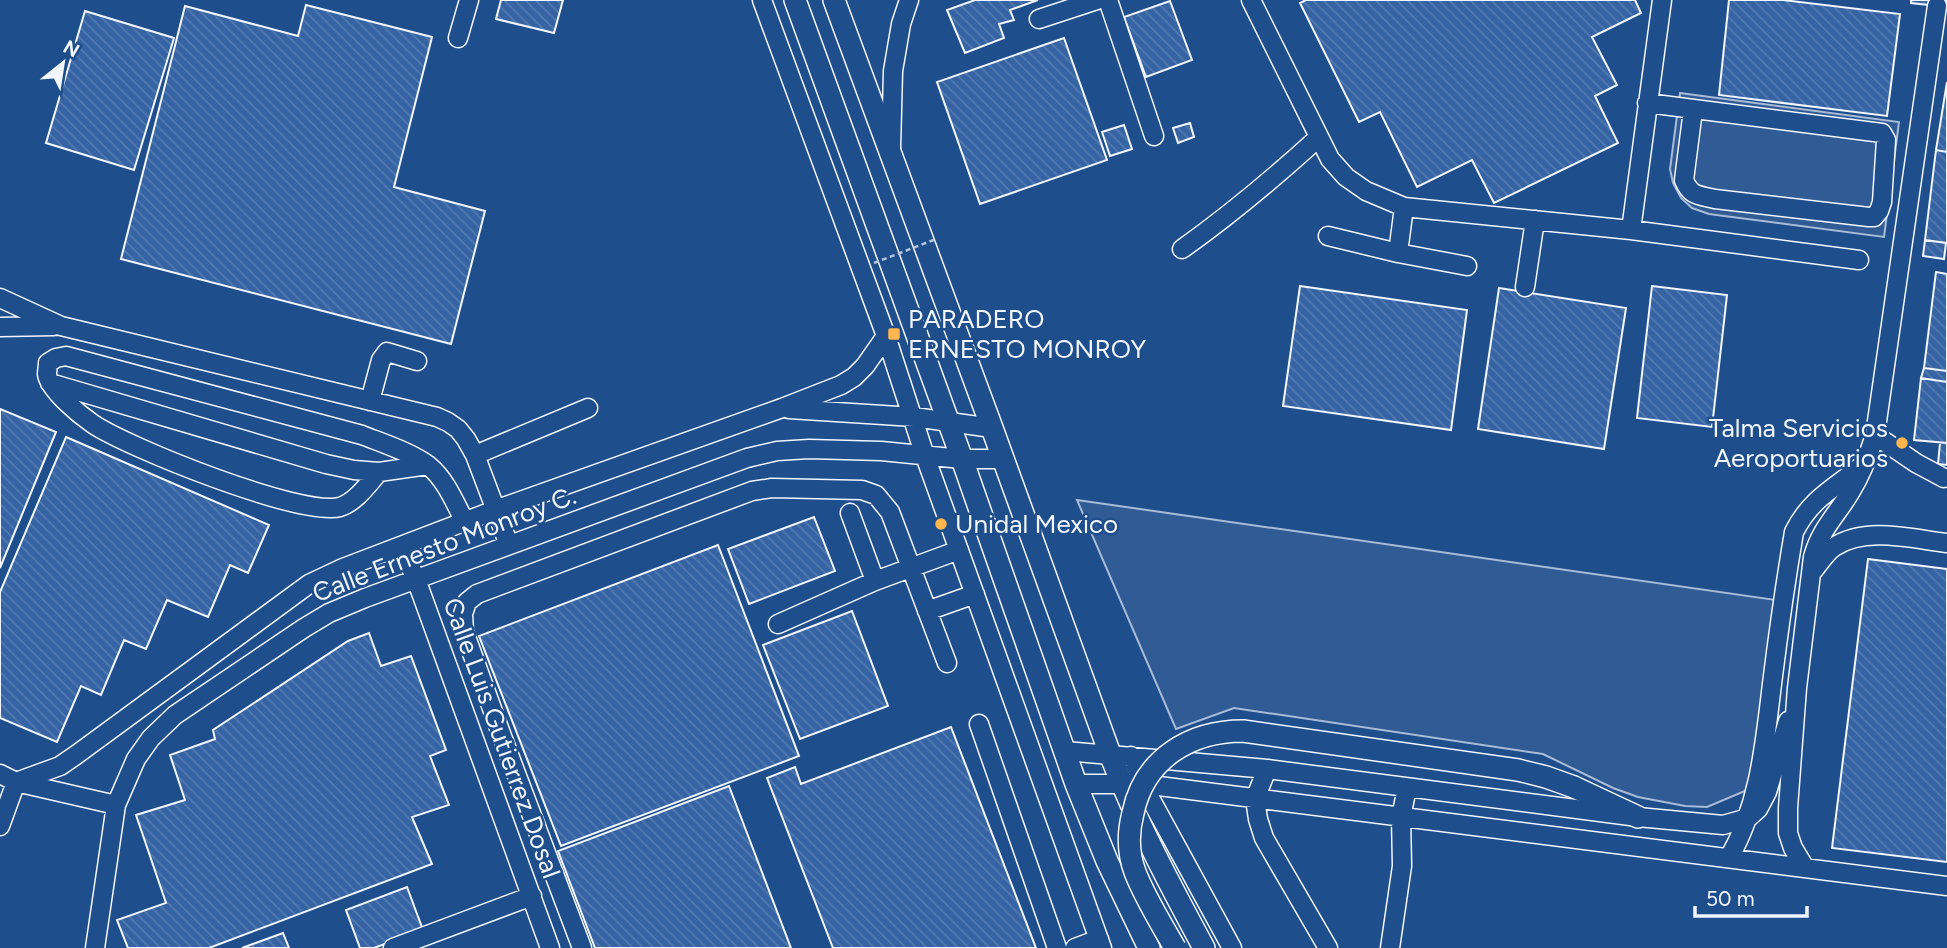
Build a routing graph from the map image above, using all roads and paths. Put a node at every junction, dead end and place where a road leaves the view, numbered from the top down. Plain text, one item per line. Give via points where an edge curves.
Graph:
1 (469, 0) edge
2 (761, 0) edge
3 (795, 0) edge
4 (834, 0) edge
5 (909, 0) edge
6 (1097, 0) edge
7 (1108, 0) edge
8 (1251, 0) edge
9 (1662, 0) edge
10 (1937, 6) dead end
11 (1039, 19) dead end
12 (457, 38) dead end
13 (1647, 103) junction
14 (1693, 110) junction
15 (1154, 136) dead end
16 (1318, 138) junction
17 (890, 156) junction
18 (1404, 207) junction
19 (1535, 220) junction
20 (1631, 230) junction
21 (1328, 236) dead end
22 (936, 239) dead end
23 (1181, 249) dead end
24 (1398, 253) junction
25 (1859, 260) dead end
26 (874, 263) dead end
27 (1467, 266) dead end
28 (1525, 287) dead end
29 (0, 298) edge
30 (61, 326) junction
31 (0, 327) edge
32 (886, 336) junction
33 (417, 361) dead end
34 (50, 383) junction
35 (370, 401) junction
36 (588, 408) dead end
37 (782, 408) junction
38 (914, 417) junction
39 (949, 422) junction
40 (992, 428) junction
41 (1875, 435) junction
42 (475, 455) junction
43 (925, 456) junction
44 (962, 459) junction
45 (1003, 459) junction
46 (1865, 464) junction
47 (428, 466) junction
48 (379, 472) junction
49 (1944, 478) dead end
50 (495, 510) junction
51 (850, 513) dead end
52 (465, 522) junction
53 (1947, 543) edge
54 (509, 545) junction
55 (401, 547) junction
56 (959, 550) junction
57 (911, 569) junction
58 (1812, 572) junction
59 (416, 579) junction
60 (875, 581) junction
61 (975, 594) junction
62 (927, 611) junction
63 (778, 624) dead end
64 (947, 663) dead end
65 (1797, 688) junction
66 (979, 724) dead end
67 (1065, 751) junction
68 (1110, 754) junction
69 (1131, 757) junction
70 (1267, 769) junction
71 (8, 778) edge
72 (1076, 783) junction
73 (1121, 783) junction
74 (1143, 784) junction
75 (1407, 788) junction
76 (1255, 799) junction
77 (116, 805) junction
78 (1401, 817) junction
79 (1638, 817) junction
80 (1748, 818) junction
81 (0, 826) edge
82 (1728, 858) junction
83 (1805, 868) junction
84 (1947, 886) edge
85 (532, 896) junction
86 (1143, 942) edge
87 (1101, 943) edge
88 (95, 948) edge
89 (393, 948) edge
90 (550, 948) edge
91 (582, 948) edge
92 (1057, 948) edge
93 (1075, 948) edge
94 (1175, 948) edge
95 (1204, 948) edge
96 (1232, 948) edge
97 (1328, 948) edge
98 (1390, 948) edge

1 - 12 street
2 - 32 street
3 - 39 main road
4 - 17 main road
5 - 17 street via 893,71
6 - 11 street
7 - 15 street
8 - 16 street
9 - 13 street
10 - 41 street
13 - 14 street
13 - 20 street
14 - 14 street via 1684,180 1695,194 1847,215 1874,217 1878,211 1886,140 1882,134
16 - 18 street via 1346,177
16 - 23 street
17 - 40 main road
18 - 19 street
18 - 24 street
19 - 20 street
19 - 28 street
20 - 25 street
21 - 24 street
22 - 26 path, bridge
24 - 27 street
29 - 30 street
30 - 31 street
30 - 35 street
32 - 37 street, Calle Ernesto Monroy C. via 854,377
32 - 38 street
33 - 35 street via 387,352
34 - 47 street via 48,363 66,356 362,435
34 - 48 street via 326,464
34 - 48 street via 74,410 110,434 201,474 279,498 337,508 359,494
35 - 42 street via 448,422
36 - 42 street
37 - 38 street, Calle Ernesto Monroy C.
37 - 50 street, Calle Ernesto Monroy C.
38 - 39 street, Calle Ernesto Monroy C.
38 - 43 street
39 - 40 street, Calle Ernesto Monroy C.
39 - 44 main road
40 - 45 main road
41 - 46 street
41 - 49 street
42 - 50 street
43 - 44 street, Calle Ernesto Monroy C.
43 - 54 street, Calle Ernesto Monroy C. via 881,451 777,451
43 - 56 street
44 - 45 street, Calle Ernesto Monroy C.
44 - 67 main road
45 - 68 main road
46 - 58 street via 1817,541
46 - 80 street via 1813,503 1794,531 1760,774
47 - 48 street
47 - 52 street via 446,485
50 - 52 street, Calle Ernesto Monroy C.
50 - 54 street
51 - 60 street
52 - 55 street, Calle Ernesto Monroy C.
53 - 58 street via 1855,538 1832,548
54 - 59 street, Calle Ernesto Monroy C.
55 - 59 street, Calle Luis Gutierrez Dosal
55 - 71 street, Calle Ernesto Monroy C. via 309,584 60,766
56 - 57 street
56 - 61 street
57 - 60 street
57 - 62 street
57 - 91 street via 890,512 876,495 862,490 772,488 752,491 541,569 467,602 464,631
58 - 65 street
59 - 77 street, Calle Ernesto Monroy C. via 329,613 176,715 136,759
59 - 85 street, Calle Luis Gutierrez Dosal
60 - 63 street
61 - 62 street
61 - 87 street
62 - 64 street
65 - 80 street via 1767,792
65 - 83 street via 1788,833
66 - 92 street
67 - 68 street
67 - 72 main road
68 - 69 street
68 - 73 main road
69 - 70 street
69 - 74 street
70 - 75 street
70 - 76 street
71 - 77 street
71 - 81 street
72 - 73 street
72 - 86 main road
73 - 74 street
73 - 95 main road
74 - 76 street
74 - 96 street
75 - 78 street
75 - 79 street
76 - 78 street
76 - 97 street via 1264,838
77 - 88 street, Calle Ernesto Monroy C.
78 - 82 street
78 - 98 street via 1402,866
79 - 80 street via 1723,825
79 - 94 main road, bridge via 1546,776 1518,770 1243,731 1199,737 1173,751 1151,772 1135,801 1129,833 1135,871
80 - 82 street
82 - 83 street
83 - 84 street
85 - 89 street
85 - 90 street, Calle Luis Gutierrez Dosal
87 - 93 street

